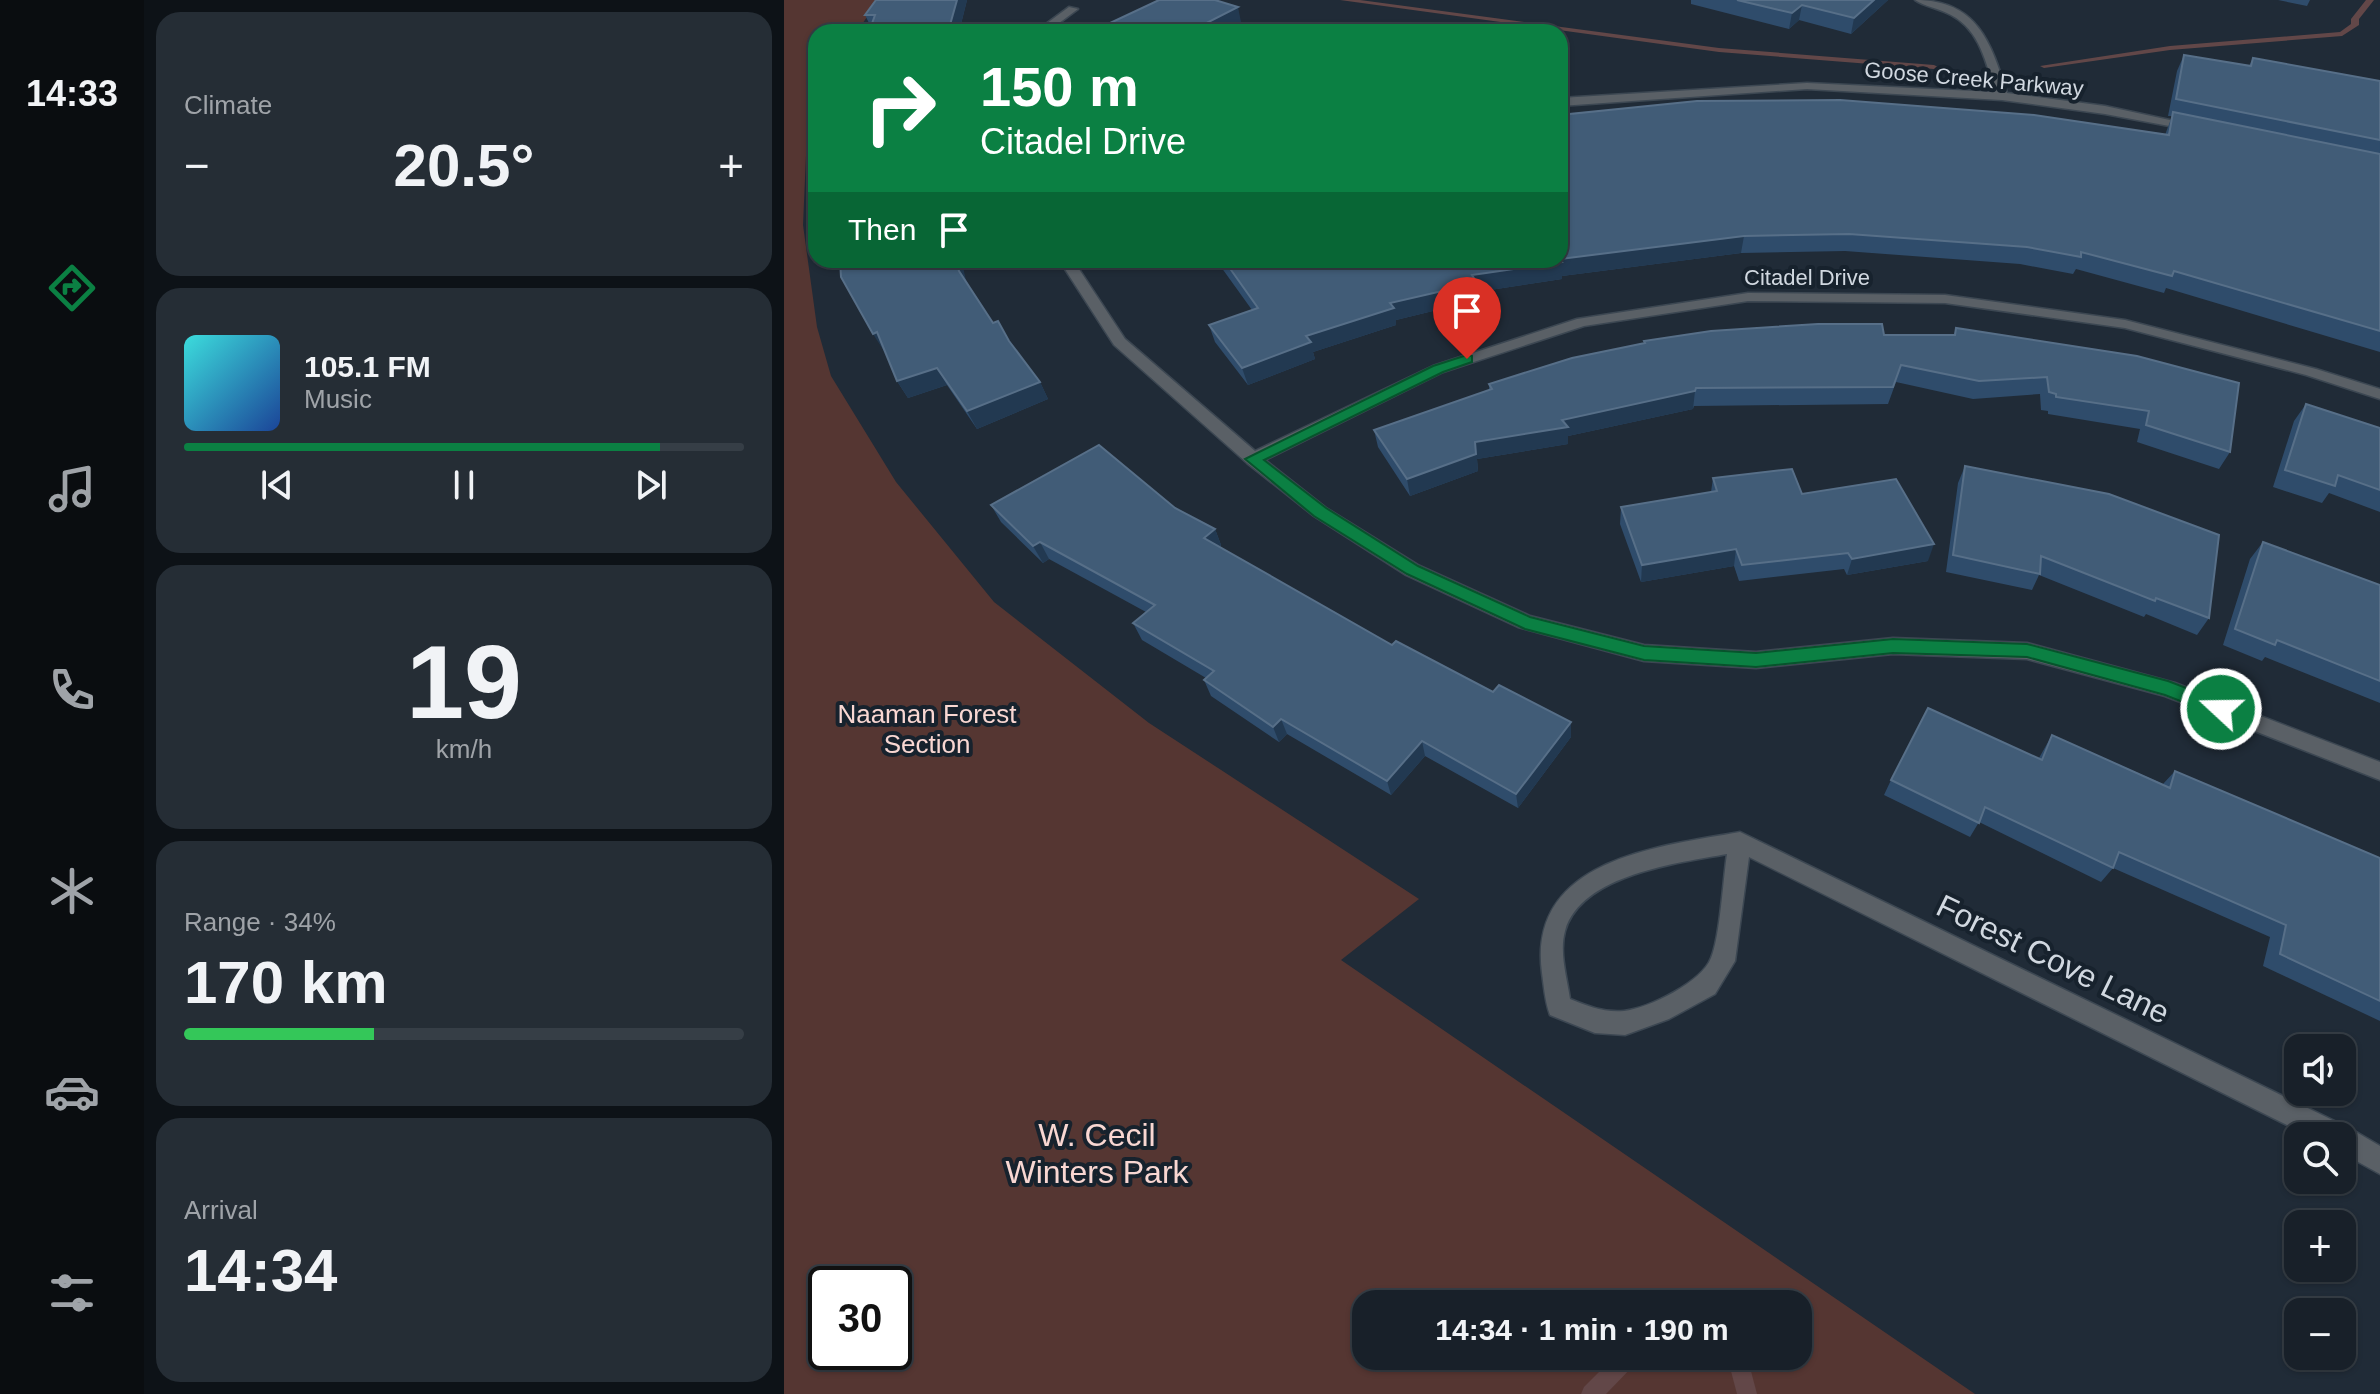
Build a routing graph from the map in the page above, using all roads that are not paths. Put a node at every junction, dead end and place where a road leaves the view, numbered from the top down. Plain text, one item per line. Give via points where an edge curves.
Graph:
1 (1920, 0) edge
2 (1073, 9) dead end
3 (1051, 24) edge
4 (2002, 96) junction
5 (1568, 101) edge
6 (2210, 130) edge
7 (1071, 268) edge
8 (2380, 394) edge
9 (1253, 459) junction
10 (2380, 771) edge
11 (1740, 842) junction
12 (2309, 1122) edge
13 (2356, 1147) edge
14 (2380, 1161) edge

1 - 4 street via 1952,10 1981,33
2 - 3 street
4 - 5 street, Goose Creek Parkway via 1807,86
4 - 6 street, Goose Creek Parkway
7 - 9 street via 1119,342
8 - 9 street, Citadel Drive via 2125,324 1945,299 1748,297 1582,322 1452,364
9 - 10 street via 1320,512 1412,570 1525,622 1644,653 1756,660 1893,646 2027,651 2168,689
11 - 11 street via 1635,863 1593,882 1561,910 1553,931 1559,1007 1595,1021 1625,1023 1707,986 1723,961
11 - 12 street, Forest Cove Lane
13 - 14 street, Forest Cove Lane

